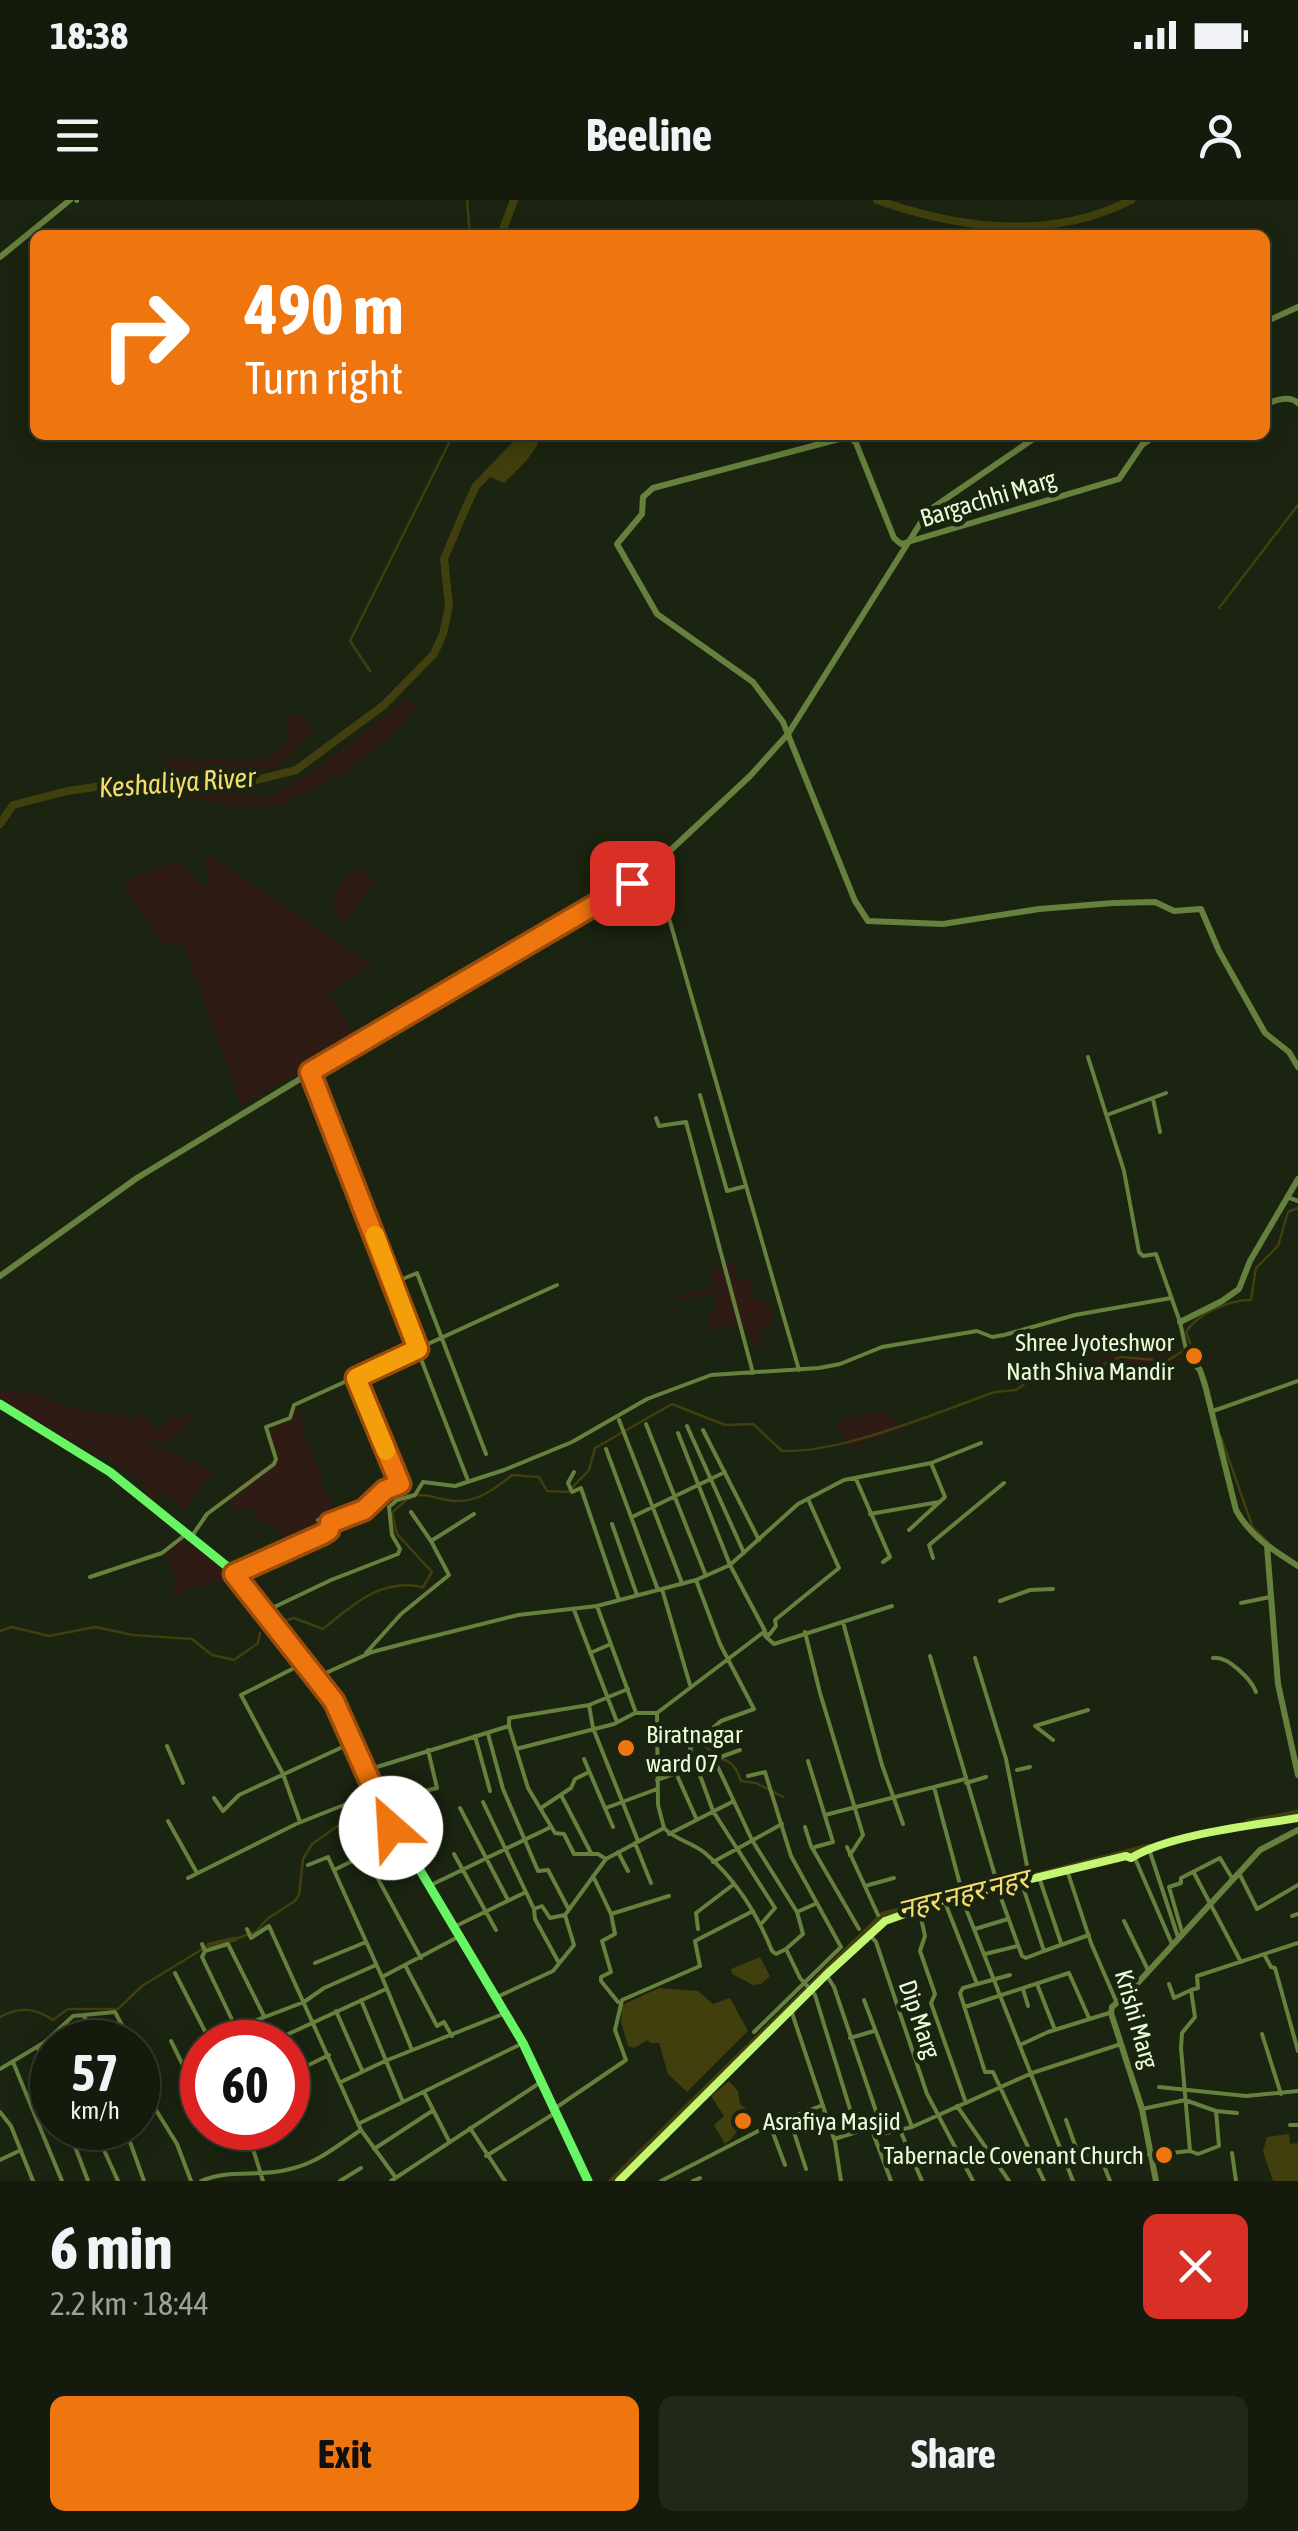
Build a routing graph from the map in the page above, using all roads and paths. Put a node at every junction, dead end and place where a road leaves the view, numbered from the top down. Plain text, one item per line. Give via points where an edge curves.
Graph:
1 (75, 200) edge
2 (36, 230) edge
3 (30, 234) edge
4 (0, 257) edge
5 (1298, 307) edge
6 (1270, 320) edge
7 (1270, 402) edge
8 (1298, 404) edge
9 (837, 440) edge
10 (849, 440) edge
11 (1031, 440) edge
12 (1148, 440) edge
13 (906, 543) junction
14 (788, 734) junction
15 (654, 866) junction
16 (1088, 1058) dead end
17 (1298, 1067) edge
18 (310, 1072) junction
19 (1166, 1093) dead end
20 (700, 1095) dead end
21 (1153, 1099) junction
22 (1107, 1114) junction
23 (656, 1118) dead end
24 (1160, 1132) dead end
25 (1298, 1178) edge
26 (746, 1186) junction
27 (1287, 1198) junction
28 (1298, 1201) edge
29 (0, 1276) edge
30 (393, 1283) junction
31 (557, 1285) dead end
32 (1171, 1298) junction
33 (1180, 1322) junction
34 (442, 1338) junction
35 (418, 1349) junction
36 (1186, 1352) joint
37 (798, 1370) junction
38 (753, 1374) junction
39 (356, 1378) junction
40 (1298, 1382) edge
41 (0, 1404) edge
42 (1209, 1412) junction
43 (618, 1420) dead end
44 (646, 1424) dead end
45 (687, 1426) dead end
46 (703, 1430) dead end
47 (678, 1433) dead end
48 (981, 1442) dead end
49 (606, 1449) dead end
50 (486, 1454) dead end
51 (931, 1464) junction
52 (574, 1472) dead end
53 (725, 1472) junction
54 (468, 1480) junction
55 (712, 1480) junction
56 (856, 1480) junction
57 (1004, 1483) dead end
58 (698, 1486) junction
59 (675, 1497) junction
60 (808, 1498) junction
61 (940, 1502) junction
62 (652, 1508) junction
63 (412, 1512) dead end
64 (474, 1514) dead end
65 (870, 1514) junction
66 (632, 1518) junction
67 (318, 1520) dead end
68 (330, 1523) junction
69 (612, 1524) dead end
70 (909, 1530) dead end
71 (187, 1537) junction
72 (760, 1540) junction
73 (431, 1541) junction
74 (1268, 1546) junction
75 (744, 1553) junction
76 (933, 1558) dead end
77 (883, 1562) dead end
78 (730, 1565) junction
79 (1298, 1566) edge
80 (234, 1574) junction
81 (706, 1576) junction
82 (90, 1578) dead end
83 (696, 1580) junction
84 (682, 1583) junction
85 (1054, 1588) dead end
86 (660, 1590) junction
87 (637, 1595) junction
88 (1270, 1597) junction
89 (619, 1600) junction
90 (1000, 1601) dead end
91 (1241, 1603) dead end
92 (596, 1606) junction
93 (892, 1606) dead end
94 (573, 1609) junction
95 (266, 1616) junction
96 (842, 1622) junction
97 (805, 1632) junction
98 (764, 1634) junction
99 (611, 1644) junction
100 (590, 1653) junction
101 (363, 1656) junction
102 (930, 1656) dead end
103 (975, 1658) dead end
104 (1213, 1658) dead end
105 (728, 1659) junction
106 (304, 1663) junction
107 (317, 1678) junction
108 (691, 1687) junction
109 (628, 1688) junction
110 (1256, 1692) dead end
111 (607, 1698) junction
112 (589, 1705) junction
113 (1088, 1710) dead end
114 (636, 1713) junction
115 (657, 1713) junction
116 (617, 1722) junction
117 (509, 1726) junction
118 (593, 1728) junction
119 (488, 1732) junction
120 (475, 1736) junction
121 (1298, 1738) edge
122 (1052, 1740) dead end
123 (1288, 1741) junction
124 (353, 1743) junction
125 (167, 1746) dead end
126 (516, 1749) junction
127 (428, 1750) junction
128 (740, 1750) dead end
129 (584, 1759) dead end
130 (715, 1761) junction
131 (808, 1761) dead end
132 (697, 1767) junction
133 (1030, 1767) dead end
134 (364, 1770) junction
135 (1017, 1770) dead end
136 (589, 1772) junction
137 (676, 1773) junction
138 (283, 1774) junction
139 (1298, 1775) edge
140 (748, 1776) dead end
141 (986, 1777) dead end
142 (657, 1780) junction
143 (965, 1781) junction
144 (183, 1782) dead end
145 (934, 1787) junction
146 (657, 1789) junction
147 (490, 1791) dead end
148 (561, 1795) junction
149 (214, 1798) dead end
150 (376, 1798) junction
151 (893, 1798) junction
152 (483, 1802) dead end
153 (621, 1802) junction
154 (732, 1802) junction
155 (855, 1806) junction
156 (460, 1808) dead end
157 (541, 1808) junction
158 (604, 1809) junction
159 (714, 1810) junction
160 (824, 1815) junction
161 (696, 1818) junction
162 (1298, 1818) edge
163 (168, 1822) dead end
164 (300, 1822) junction
165 (782, 1824) junction
166 (903, 1824) dead end
167 (552, 1827) junction
168 (805, 1827) dead end
169 (613, 1828) dead end
170 (664, 1828) junction
171 (1298, 1831) edge
172 (669, 1834) junction
173 (399, 1837) junction
174 (524, 1840) junction
175 (752, 1840) junction
176 (636, 1842) junction
177 (847, 1846) dead end
178 (815, 1847) junction
179 (506, 1848) junction
180 (735, 1849) junction
181 (1150, 1849) junction
182 (618, 1852) junction
183 (454, 1854) dead end
184 (591, 1854) junction
185 (366, 1855) junction
186 (850, 1855) junction
187 (1134, 1856) junction
188 (485, 1858) junction
189 (606, 1859) junction
190 (713, 1862) junction
191 (308, 1866) dead end
192 (334, 1870) junction
193 (462, 1870) junction
194 (1028, 1870) dead end
195 (1068, 1870) junction
196 (628, 1871) dead end
197 (1194, 1871) junction
198 (198, 1873) junction
199 (1235, 1874) junction
200 (593, 1876) junction
201 (1039, 1877) junction
202 (188, 1878) dead end
203 (894, 1878) dead end
204 (1021, 1881) junction
205 (651, 1883) dead end
206 (997, 1883) junction
207 (734, 1884) junction
208 (1298, 1885) edge
209 (429, 1886) junction
210 (865, 1886) junction
211 (526, 1892) junction
212 (961, 1892) junction
213 (668, 1896) dead end
214 (508, 1900) junction
215 (944, 1900) junction
216 (817, 1903) junction
217 (1208, 1903) junction
218 (568, 1908) junction
219 (919, 1908) junction
220 (534, 1909) junction
221 (486, 1911) junction
222 (753, 1912) junction
223 (797, 1912) junction
224 (611, 1914) junction
225 (565, 1915) junction
226 (878, 1915) dead end
227 (1008, 1919) junction
228 (1124, 1921) dead end
229 (761, 1924) junction
230 (247, 1929) dead end
231 (698, 1929) dead end
232 (496, 1930) dead end
233 (859, 1930) dead end
234 (975, 1930) junction
235 (455, 1932) junction
236 (869, 1934) junction
237 (1089, 1935) junction
238 (1180, 1935) junction
239 (366, 1942) junction
240 (1061, 1943) junction
241 (1298, 1943) edge
242 (202, 1944) dead end
243 (1172, 1944) junction
244 (1018, 1946) junction
245 (786, 1949) junction
246 (1044, 1950) junction
247 (205, 1951) junction
248 (985, 1954) junction
249 (1264, 1954) junction
250 (422, 1958) junction
251 (1241, 1962) junction
252 (315, 1963) dead end
253 (560, 1963) junction
254 (376, 1965) junction
255 (406, 1967) junction
256 (1148, 1970) junction
257 (175, 1974) dead end
258 (826, 1974) junction
259 (1010, 1976) dead end
260 (382, 1977) junction
261 (994, 1980) junction
262 (977, 1984) junction
263 (1037, 1984) junction
264 (1169, 1984) dead end
265 (808, 1986) junction
266 (386, 1989) junction
267 (1023, 1989) junction
268 (1191, 1990) junction
269 (497, 1997) junction
270 (1001, 1998) junction
271 (360, 2000) junction
272 (864, 2000) dead end
273 (1116, 2001) junction
274 (304, 2002) junction
275 (619, 2003) junction
276 (1028, 2006) dead end
277 (964, 2007) junction
278 (791, 2009) junction
279 (336, 2011) junction
280 (506, 2013) junction
281 (1111, 2013) junction
282 (84, 2014) junction
283 (264, 2016) junction
284 (1089, 2018) junction
285 (68, 2020) edge
286 (86, 2020) edge
287 (119, 2020) edge
288 (199, 2020) edge
289 (232, 2020) edge
290 (255, 2020) edge
291 (313, 2022) junction
292 (310, 2023) edge
293 (1055, 2030) junction
294 (874, 2031) junction
295 (754, 2032) dead end
296 (1262, 2034) dead end
297 (452, 2036) junction
298 (850, 2038) junction
299 (171, 2041) dead end
300 (523, 2043) junction
301 (1121, 2044) junction
302 (1020, 2045) junction
303 (412, 2050) junction
304 (30, 2051) edge
305 (1298, 2051) edge
306 (329, 2055) junction
307 (180, 2059) edge
308 (384, 2061) junction
309 (14, 2062) junction
310 (310, 2064) edge
311 (0, 2069) edge
312 (362, 2071) junction
313 (1032, 2073) junction
314 (341, 2082) junction
315 (542, 2082) junction
316 (1159, 2087) dead end
317 (1001, 2088) junction
318 (1186, 2090) junction
319 (424, 2092) junction
320 (1298, 2092) edge
321 (1282, 2094) junction
322 (1185, 2100) junction
323 (403, 2102) junction
324 (966, 2102) junction
325 (823, 2105) junction
326 (957, 2106) junction
327 (555, 2110) junction
328 (1142, 2110) junction
329 (432, 2111) junction
330 (1216, 2111) junction
331 (0, 2112) edge
332 (1237, 2113) dead end
333 (939, 2115) junction
334 (160, 2117) edge
335 (789, 2118) junction
336 (1066, 2120) dead end
337 (1298, 2124) edge
338 (770, 2125) junction
339 (1290, 2125) dead end
340 (359, 2127) junction
341 (912, 2127) junction
342 (470, 2128) junction
343 (871, 2129) junction
344 (900, 2130) junction
345 (857, 2132) junction
346 (874, 2136) junction
347 (834, 2139) junction
348 (450, 2142) junction
349 (374, 2149) junction
350 (21, 2150) junction
351 (76, 2150) edge
352 (104, 2150) edge
353 (133, 2150) edge
354 (254, 2150) edge
355 (1190, 2152) junction
356 (1232, 2152) dead end
357 (1150, 2155) junction
358 (486, 2156) junction
359 (0, 2160) edge
360 (785, 2165) dead end
361 (361, 2168) dead end
362 (806, 2169) dead end
363 (261, 2172) junction
364 (402, 2173) junction
365 (700, 2178) dead end
366 (393, 2179) edge
367 (33, 2181) edge
368 (62, 2181) edge
369 (88, 2181) edge
370 (118, 2181) edge
371 (144, 2181) edge
372 (192, 2181) edge
373 (201, 2181) edge
374 (263, 2181) edge
375 (340, 2181) edge
376 (408, 2181) edge
377 (505, 2181) edge
378 (588, 2181) edge
379 (619, 2181) edge
380 (661, 2181) edge
381 (692, 2181) edge
382 (840, 2181) edge
383 (891, 2181) edge
384 (922, 2181) edge
385 (973, 2181) edge
386 (1008, 2181) edge
387 (1044, 2181) edge
388 (1073, 2181) edge
389 (1110, 2181) edge
390 (1156, 2181) edge
391 (1236, 2181) edge

1 - 2 street
3 - 4 street
5 - 6 street
7 - 8 street
9 - 14 street, Bargachhi Marg via 653,488 617,544 657,614 753,682
10 - 13 street, Bargachhi Marg via 894,538
11 - 13 street via 928,510
12 - 13 street, Bargachhi Marg via 1119,478
13 - 14 street
14 - 15 street
14 - 17 street via 854,901 868,920 943,924 1113,903 1201,909 1265,1033
15 - 18 street
15 - 26 street
16 - 22 street
18 - 29 street via 137,1178
18 - 30 street
19 - 21 street
20 - 26 street via 727,1191
21 - 22 street
21 - 24 street
22 - 32 street via 1139,1252 1156,1254
23 - 38 street via 659,1126 686,1122
25 - 27 street
26 - 37 street
27 - 28 street
27 - 33 street via 1235,1292
30 - 34 street via 418,1274
30 - 35 street
31 - 34 street
32 - 33 street
32 - 37 street via 1004,1335 977,1331 882,1347 840,1364
33 - 36 street
34 - 35 street
34 - 50 street
35 - 39 street
35 - 54 street
36 - 42 street via 1200,1370
37 - 38 street
38 - 54 street via 711,1375 647,1398 555,1450
39 - 68 street via 400,1485
39 - 71 street via 294,1405 290,1418 266,1426 274,1464
40 - 42 street
41 - 71 main road via 110,1472
42 - 74 street via 1236,1510
43 - 62 street
44 - 59 street
45 - 55 street
46 - 53 street
47 - 58 street
48 - 51 street
49 - 66 street
51 - 56 street
51 - 61 street via 946,1497
52 - 89 street via 570,1488 581,1488
53 - 55 street
53 - 72 street
54 - 95 street via 455,1486 423,1482 415,1495 391,1503 388,1519 398,1554
55 - 58 street
55 - 75 street
56 - 60 street
56 - 65 street
57 - 76 street via 930,1546
58 - 59 street
58 - 78 street
59 - 62 street
59 - 81 street
60 - 72 street
60 - 98 street via 839,1568
61 - 65 street
61 - 70 street
62 - 66 street
62 - 84 street
63 - 73 street
64 - 73 street
65 - 77 street via 890,1557
66 - 86 street
67 - 68 street
68 - 80 street via 323,1534
69 - 87 street
71 - 80 main road
71 - 82 street
72 - 75 street
73 - 101 street via 449,1575
74 - 79 street
74 - 88 street
75 - 78 street
78 - 81 street
78 - 98 street
80 - 95 main road
81 - 83 street
83 - 84 street
83 - 105 street
84 - 86 street
85 - 90 street
86 - 87 street
86 - 108 street
87 - 89 street
88 - 91 street
88 - 123 street
89 - 92 street
92 - 94 street
92 - 99 street
93 - 96 street
94 - 100 street
94 - 101 street via 518,1615
95 - 106 main road
96 - 97 street
96 - 151 street
97 - 98 street via 774,1644
97 - 155 street
98 - 105 street
99 - 100 street
99 - 109 street
100 - 111 street
101 - 107 street
102 - 143 street
103 - 194 street via 1006,1759
104 - 110 street via 1228,1660
105 - 108 street
105 - 132 street via 754,1709 721,1722 690,1748
106 - 107 main road
106 - 138 street via 241,1696
107 - 124 main road
108 - 115 street
109 - 111 street
109 - 114 street
111 - 112 street
111 - 116 street
112 - 117 street via 509,1718
112 - 118 street
113 - 122 street via 1035,1726
114 - 115 street
114 - 116 street
115 - 142 street
116 - 118 street
117 - 119 street
117 - 126 street
118 - 126 street
118 - 153 street
119 - 120 street
119 - 174 street
120 - 127 street
120 - 147 street
121 - 123 street
123 - 139 street
124 - 134 main road
124 - 138 street
125 - 144 street
126 - 157 street
127 - 134 street
127 - 150 street via 437,1788
128 - 130 street
129 - 136 street
130 - 132 street
130 - 154 street
131 - 160 street
132 - 137 street
132 - 159 street
133 - 135 street
134 - 150 main road
136 - 148 street
136 - 158 street
137 - 142 street
137 - 161 street
138 - 149 street via 238,1795 223,1811
138 - 164 street
140 - 165 street via 765,1772
141 - 143 street
142 - 146 street
143 - 145 street
143 - 206 street
145 - 151 street
145 - 212 street
146 - 153 street
146 - 170 street
148 - 157 street
148 - 184 street
150 - 164 street
150 - 173 main road
151 - 155 street
151 - 166 street
152 - 179 street
153 - 158 street
153 - 176 street
154 - 159 street
154 - 175 street
155 - 160 street
155 - 186 street via 863,1834
156 - 188 street
157 - 167 street
158 - 169 street
159 - 161 street
159 - 180 street
160 - 178 street via 833,1842
161 - 172 street
162 - 181 main road
163 - 198 street
164 - 198 street
165 - 175 street
165 - 216 street
167 - 174 street
167 - 184 street via 574,1854
168 - 178 street
170 - 172 street
170 - 176 street
171 - 199 street via 1270,1842
172 - 190 street
173 - 185 street
173 - 209 main road
174 - 179 street
174 - 218 street via 538,1871 548,1870
175 - 180 street
175 - 223 street
176 - 182 street
176 - 205 street
177 - 186 street
178 - 233 street
179 - 188 street
179 - 211 street
180 - 190 street
180 - 229 street via 775,1908
181 - 187 main road
181 - 238 street
182 - 189 street
182 - 196 street
183 - 193 street
184 - 189 street
185 - 192 street
185 - 250 street
186 - 210 street
187 - 195 main road
187 - 243 street
188 - 193 street
188 - 214 street
189 - 200 street
190 - 207 street
191 - 192 street via 328,1857
192 - 239 street
193 - 209 street
193 - 221 street
195 - 201 main road
195 - 237 street, Krishi Marg
197 - 199 street via 1220,1858
197 - 217 street
197 - 238 street via 1170,1888
198 - 202 street
199 - 208 street via 1257,1909
199 - 217 street
200 - 218 street
200 - 224 street
201 - 204 main road
201 - 240 street
203 - 210 street
204 - 206 main road
204 - 246 street
206 - 212 main road
206 - 227 street
207 - 222 street
207 - 231 street via 696,1913
209 - 235 main road
210 - 226 street
211 - 214 street
211 - 220 street
212 - 215 main road
212 - 234 street
213 - 224 street
214 - 221 street
215 - 219 main road
215 - 262 street
216 - 223 street
216 - 265 street via 841,1947
217 - 238 street
217 - 251 street
218 - 225 street
219 - 236 main road
219 - 324 street via 925,1936 920,1952 935,1994 931,2003
220 - 225 street via 542,1906 550,1918
220 - 253 street
221 - 232 street
221 - 235 street
222 - 229 street
222 - 275 street via 694,1941 700,1966
223 - 245 street via 803,1934
224 - 275 street via 615,1934 602,1941 611,1972 601,1981
225 - 253 street via 574,1945
227 - 234 street
227 - 244 street
228 - 256 street
229 - 245 street via 772,1951
230 - 274 street via 252,1938 269,1926
234 - 248 street
235 - 250 street
235 - 269 main road
236 - 258 main road
236 - 333 street, Dip Marg
237 - 240 street
237 - 273 street, Krishi Marg
238 - 243 street
239 - 252 street
239 - 254 street
240 - 246 street
241 - 249 street
242 - 247 street
243 - 256 street
244 - 246 street via 1024,1958
244 - 248 street
245 - 265 street
247 - 283 street via 228,1944
247 - 289 street
248 - 261 street
249 - 251 street
249 - 305 street via 1275,1968
250 - 255 street
251 - 268 street via 1197,1976 1198,1988
253 - 269 street
254 - 260 street
254 - 274 street
255 - 260 street
255 - 297 street via 437,2026 444,2022
256 - 273 street
257 - 288 street
258 - 265 main road
258 - 298 street
259 - 261 street
260 - 266 street
261 - 262 street
261 - 270 street
262 - 277 street via 960,1990
263 - 267 street
263 - 284 street via 1071,1973
263 - 293 street
264 - 268 street via 1174,1998
265 - 278 main road
265 - 295 street
265 - 345 street
266 - 271 street
266 - 303 street
267 - 270 street
267 - 276 street
268 - 318 street via 1195,2018 1181,2041
269 - 280 main road
270 - 277 street
270 - 302 street
271 - 279 street
271 - 308 street
272 - 294 street
273 - 281 street, Krishi Marg
274 - 283 street
274 - 291 street
275 - 327 street via 615,2030 626,2060
277 - 317 street via 986,2072 994,2072
278 - 325 street
278 - 379 main road
279 - 291 street
279 - 312 street
280 - 297 street
280 - 300 main road
281 - 284 street
281 - 301 street, Krishi Marg
282 - 285 street
282 - 286 street
282 - 287 street via 115,2012
283 - 290 street
284 - 293 street
291 - 292 street
291 - 306 street
293 - 302 street
294 - 298 street
294 - 341 street
296 - 321 street
297 - 303 street
298 - 343 street via 881,2125
299 - 307 street
300 - 315 main road
300 - 319 street
301 - 313 street
301 - 328 street, Krishi Marg
302 - 313 street
303 - 308 street
304 - 309 street
306 - 310 street
306 - 314 street
308 - 312 street
308 - 323 street
309 - 311 street
309 - 368 street
312 - 314 street
313 - 317 street
313 - 388 street
314 - 340 street
315 - 327 main road
315 - 342 street
316 - 318 street
317 - 324 street
317 - 387 street
318 - 321 street
318 - 322 street
319 - 323 street
319 - 329 street
320 - 321 street
322 - 328 street
322 - 330 street
322 - 355 street
323 - 340 street
324 - 326 street
325 - 335 street
325 - 347 street
326 - 333 street
326 - 386 street
327 - 358 street
327 - 378 main road
328 - 357 street, Krishi Marg
329 - 348 street
329 - 349 street
330 - 332 street
330 - 355 street via 1220,2146
331 - 350 street
333 - 341 street
333 - 385 street, Dip Marg
334 - 372 street
335 - 338 street
335 - 362 street
336 - 389 street via 1079,2156 1100,2154
337 - 339 street
338 - 360 street
338 - 380 street
340 - 349 street
340 - 363 street via 323,2158
341 - 344 street
342 - 348 street
342 - 358 street
343 - 345 street
343 - 346 street
344 - 346 street
344 - 384 street
345 - 347 street
346 - 383 street
347 - 382 street
348 - 364 street
349 - 366 street
350 - 359 street
350 - 367 street
351 - 369 street
352 - 370 street
353 - 371 street
354 - 363 street
355 - 357 street
356 - 391 street
357 - 390 street, Krishi Marg
358 - 377 street
361 - 375 street
363 - 373 street
363 - 374 street
364 - 366 street
364 - 376 street
365 - 381 street

